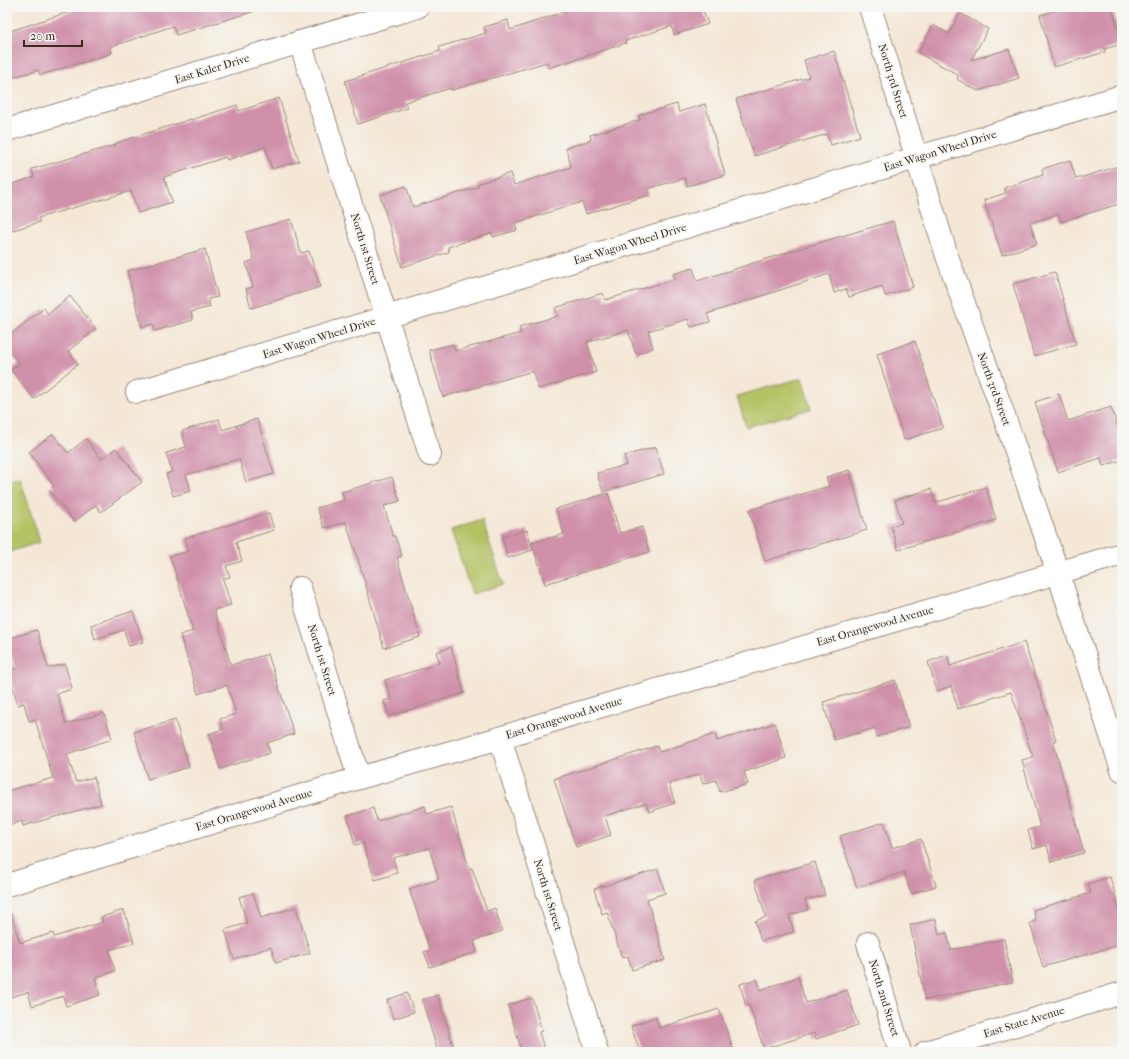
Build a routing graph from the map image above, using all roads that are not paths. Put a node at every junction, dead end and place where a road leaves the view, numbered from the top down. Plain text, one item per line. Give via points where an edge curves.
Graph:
1 (417, 7) edge
2 (870, 7) edge
3 (300, 42) junction
4 (1122, 96) edge
5 (7, 130) edge
6 (916, 158) junction
7 (386, 317) junction
8 (137, 392) dead end
9 (430, 456) dead end
10 (1122, 554) edge
11 (1058, 573) junction
12 (300, 588) dead end
13 (500, 738) junction
14 (1122, 770) edge
15 (359, 778) junction
16 (7, 885) edge
17 (868, 943) dead end
18 (1122, 993) edge
19 (597, 1052) edge
20 (900, 1052) edge
21 (926, 1052) edge

1 - 3 street, East Kaler Drive
2 - 6 street, North 3rd Street
3 - 5 street, East Kaler Drive
3 - 7 street, North 1st Street
4 - 6 street, East Wagon Wheel Drive
6 - 7 street, East Wagon Wheel Drive
6 - 11 street, North 3rd Street via 947,256
7 - 8 street, East Wagon Wheel Drive
7 - 9 street, North 1st Street
10 - 11 street, East Orangewood Avenue
11 - 13 street, East Orangewood Avenue via 576,713
11 - 14 street, North 3rd Street
12 - 15 street, North 1st Street
13 - 15 street, East Orangewood Avenue
13 - 19 street, North 1st Street
15 - 16 street, East Orangewood Avenue
17 - 20 street, North 2nd Street
18 - 21 street, East State Avenue

